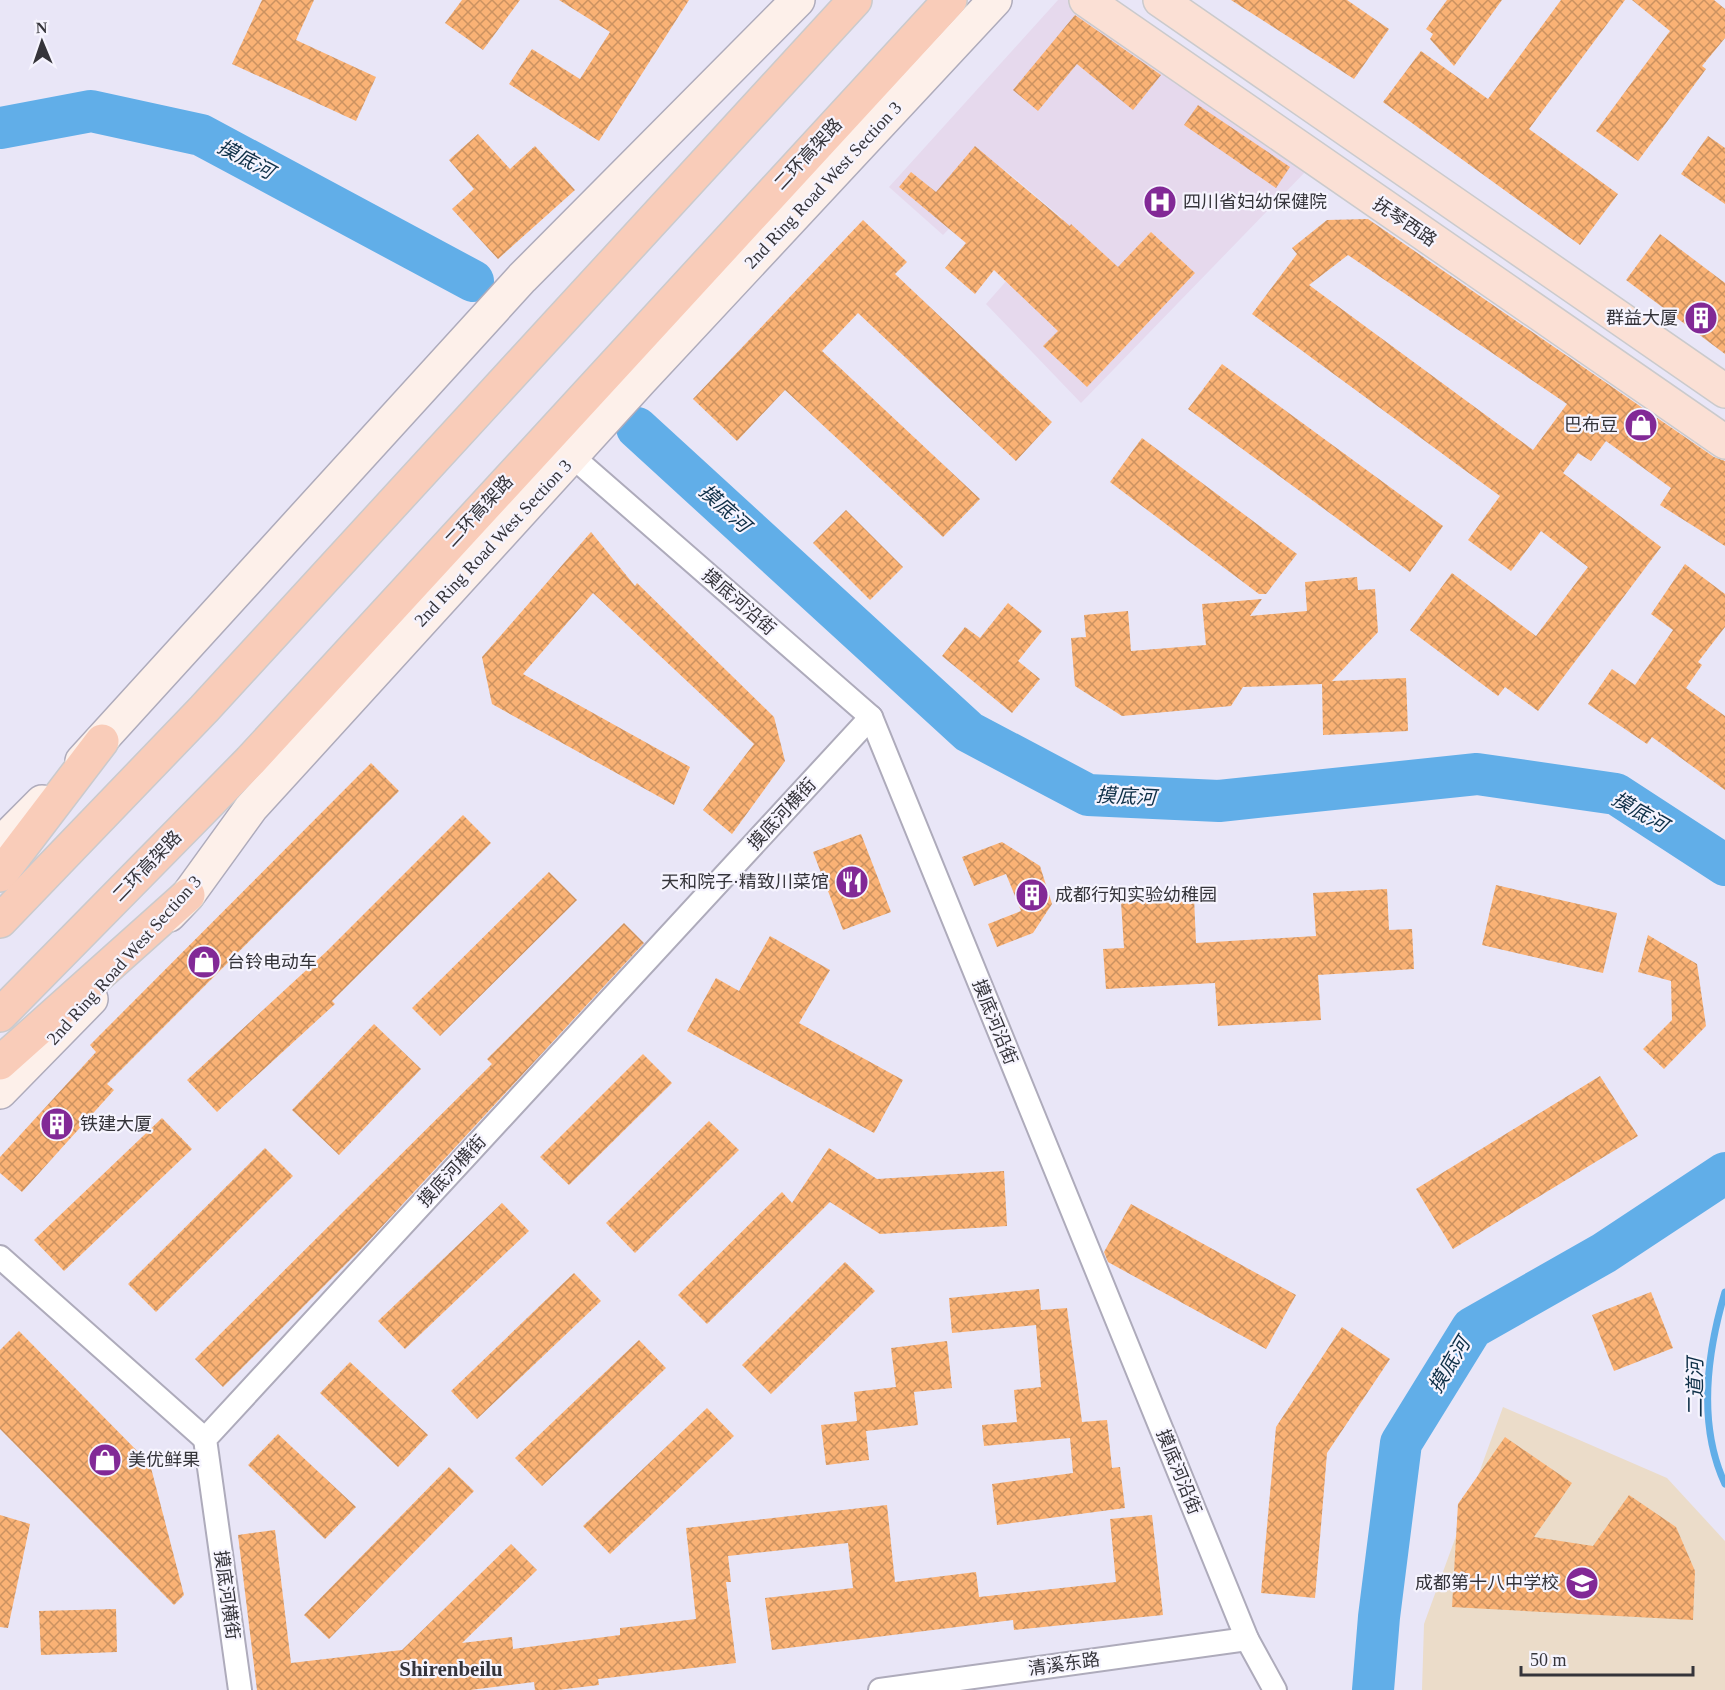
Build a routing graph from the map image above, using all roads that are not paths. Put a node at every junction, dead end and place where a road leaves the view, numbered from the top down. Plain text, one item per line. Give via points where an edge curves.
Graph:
1 (798, 0) edge
2 (855, 0) edge
3 (950, 0) edge
4 (995, 0) edge
5 (1086, 0) edge
6 (1160, 0) edge
7 (1725, 391) edge
8 (1725, 441) edge
9 (573, 457) junction
10 (871, 717) junction
11 (102, 741) junction
12 (0, 844) edge
13 (0, 875) edge
14 (188, 895) junction
15 (0, 921) edge
16 (0, 1015) edge
17 (0, 1063) edge
18 (0, 1092) edge
19 (0, 1257) edge
20 (205, 1439) junction
21 (1247, 1639) junction
22 (240, 1690) edge
23 (880, 1690) edge
24 (1275, 1690) edge

1 - 11 main road via 522,278
2 - 15 highway via 212,700
3 - 16 highway, 二环高架路 via 250,761
4 - 9 main road, 2nd Ring Road West Section 3
5 - 8 main road, 抚琴西路
6 - 7 main road
9 - 10 street, 摸底河沿街
9 - 14 main road, 2nd Ring Road West Section 3 via 251,808
10 - 20 street, 摸底河横街
10 - 21 street, 摸底河沿街
11 - 12 main road
11 - 13 highway
14 - 17 highway
14 - 18 main road, 2nd Ring Road West Section 3
19 - 20 street
20 - 22 street, 摸底河横街
21 - 23 street, 清溪东路
21 - 24 street, 摸底河沿街

